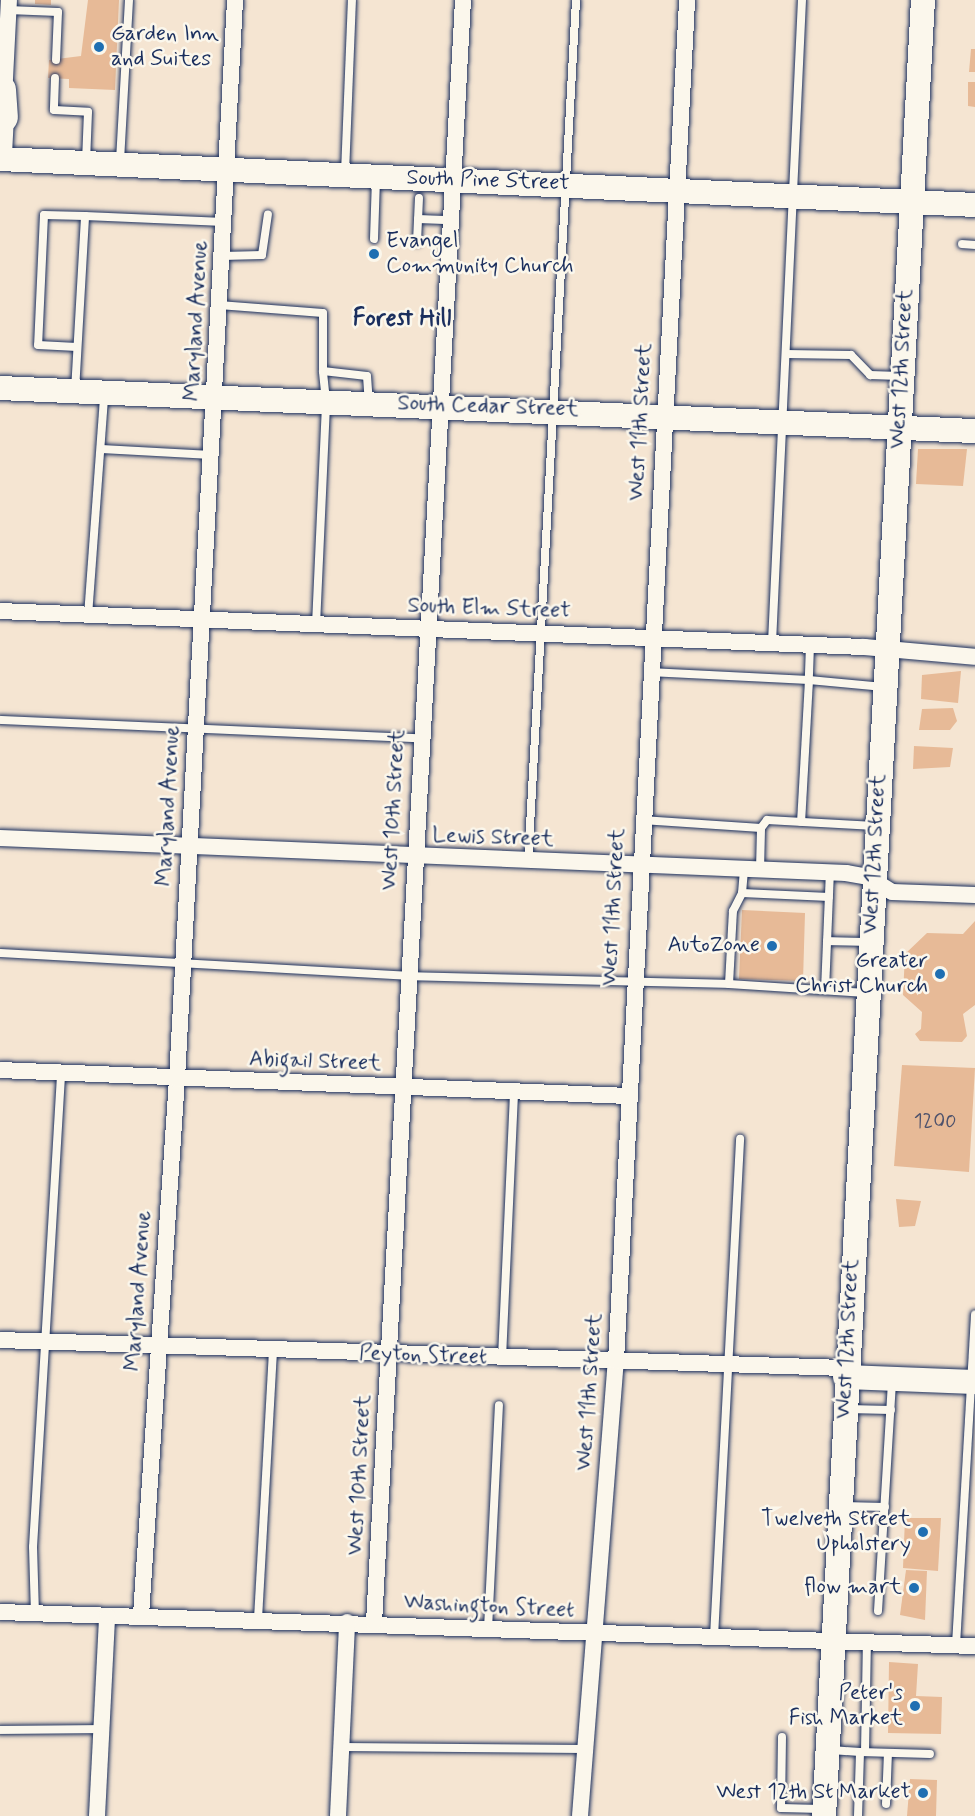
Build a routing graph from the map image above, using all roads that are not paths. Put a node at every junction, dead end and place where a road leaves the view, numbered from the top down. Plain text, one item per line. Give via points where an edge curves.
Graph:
1 (129, 0) edge
2 (235, 0) edge
3 (352, 0) edge
4 (463, 0) edge
5 (576, 0) edge
6 (687, 0) edge
7 (802, 0) edge
8 (923, 0) edge
9 (9, 5) edge
10 (56, 60) dead end
11 (55, 78) dead end
12 (1, 104) edge
13 (0, 154) edge
14 (0, 159) edge
15 (86, 165) junction
16 (120, 167) junction
17 (225, 173) junction
18 (345, 176) junction
19 (376, 177) junction
20 (453, 180) junction
21 (567, 184) junction
22 (678, 188) junction
23 (792, 194) junction
24 (419, 198) dead end
25 (911, 200) junction
26 (975, 205) edge
27 (268, 214) dead end
28 (85, 216) junction
29 (418, 219) junction
30 (451, 220) junction
31 (224, 222) junction
32 (374, 239) dead end
33 (417, 242) dead end
34 (962, 244) dead end
35 (975, 245) edge
36 (222, 256) junction
37 (219, 305) junction
38 (77, 346) junction
39 (786, 354) junction
40 (323, 371) junction
41 (901, 376) junction
42 (0, 388) edge
43 (75, 391) junction
44 (104, 392) junction
45 (215, 398) junction
46 (327, 401) junction
47 (369, 402) junction
48 (441, 405) junction
49 (555, 410) junction
50 (664, 414) junction
51 (781, 419) junction
52 (898, 426) junction
53 (975, 431) edge
54 (101, 449) junction
55 (212, 455) junction
56 (0, 611) edge
57 (88, 617) junction
58 (202, 622) junction
59 (316, 625) junction
60 (428, 630) junction
61 (538, 633) junction
62 (652, 638) junction
63 (772, 643) junction
64 (810, 645) junction
65 (886, 653) junction
66 (975, 657) edge
67 (649, 672) junction
68 (809, 680) junction
69 (885, 687) junction
70 (0, 720) edge
71 (197, 728) junction
72 (420, 738) junction
73 (641, 819) junction
74 (801, 822) junction
75 (876, 826) junction
76 (761, 828) junction
77 (0, 838) edge
78 (190, 846) junction
79 (414, 858) junction
80 (528, 863) junction
81 (638, 866) junction
82 (752, 869) junction
83 (830, 873) junction
84 (874, 882) junction
85 (742, 893) junction
86 (975, 895) edge
87 (829, 897) junction
88 (827, 941) junction
89 (870, 942) junction
90 (0, 953) edge
91 (182, 965) junction
92 (407, 976) junction
93 (632, 981) junction
94 (729, 984) junction
95 (825, 990) junction
96 (867, 993) junction
97 (0, 1070) edge
98 (61, 1074) junction
99 (177, 1079) junction
100 (400, 1087) junction
101 (514, 1092) junction
102 (629, 1096) junction
103 (740, 1139) dead end
104 (975, 1315) edge
105 (0, 1340) edge
106 (45, 1341) junction
107 (158, 1346) junction
108 (273, 1350) junction
109 (389, 1354) junction
110 (502, 1358) junction
111 (616, 1361) junction
112 (729, 1364) junction
113 (846, 1373) junction
114 (892, 1379) junction
115 (973, 1382) edge
116 (499, 1405) dead end
117 (844, 1409) junction
118 (891, 1410) junction
119 (839, 1506) junction
120 (885, 1507) junction
121 (878, 1611) dead end
122 (0, 1612) edge
123 (35, 1614) junction
124 (141, 1615) junction
125 (107, 1616) junction
126 (258, 1619) junction
127 (347, 1622) junction
128 (374, 1623) junction
129 (488, 1629) junction
130 (595, 1635) junction
131 (714, 1637) junction
132 (833, 1642) junction
133 (867, 1642) junction
134 (956, 1645) junction
135 (975, 1646) edge
136 (102, 1729) junction
137 (0, 1730) edge
138 (782, 1737) dead end
139 (341, 1747) junction
140 (584, 1749) junction
141 (828, 1750) junction
142 (863, 1752) junction
143 (888, 1753) junction
144 (930, 1754) dead end
145 (886, 1804) dead end
146 (780, 1812) edge
147 (825, 1813) edge
148 (97, 1816) edge
149 (338, 1816) edge
150 (580, 1816) edge
151 (858, 1816) edge

1 - 16 lane
2 - 17 street, Maryland Avenue
3 - 18 lane
4 - 20 street, West 10th Street
5 - 21 lane
6 - 22 street, West 11th Street
7 - 23 lane
8 - 25 main road, West 12th Street
9 - 10 lane via 58,12
9 - 12 street
11 - 15 lane via 54,110 88,112
12 - 13 main road
14 - 15 main road, South Pine Street
15 - 16 main road, South Pine Street
16 - 17 main road, South Pine Street
17 - 18 main road, South Pine Street
17 - 31 street, Maryland Avenue
18 - 19 main road, South Pine Street
19 - 20 main road, South Pine Street
19 - 32 lane
20 - 21 main road, South Pine Street
20 - 30 street, West 10th Street
21 - 22 main road, South Pine Street
21 - 49 lane
22 - 23 main road, South Pine Street
22 - 50 street, West 11th Street
23 - 25 main road, South Pine Street
23 - 39 lane
24 - 29 lane
25 - 26 main road, South Pine Street
25 - 41 main road, West 12th Street
27 - 36 lane via 262,255
28 - 31 lane
28 - 38 lane
28 - 38 lane via 45,215 38,345
29 - 30 lane
29 - 33 lane
30 - 48 street, West 10th Street
31 - 36 street, Maryland Avenue
34 - 35 lane
36 - 37 street, Maryland Avenue
37 - 40 lane via 323,313
37 - 45 street, Maryland Avenue
38 - 43 lane
39 - 41 lane via 851,355 870,375
39 - 51 lane via 786,407
40 - 46 lane
40 - 47 lane via 367,376
41 - 52 main road, West 12th Street
42 - 43 main road, South Cedar Street
43 - 44 main road, South Cedar Street
44 - 45 main road, South Cedar Street
44 - 54 lane
45 - 46 main road, South Cedar Street
45 - 55 street, Maryland Avenue
46 - 47 main road, South Cedar Street
46 - 59 lane
47 - 48 main road, South Cedar Street
48 - 49 main road, South Cedar Street
48 - 60 street, West 10th Street
49 - 50 main road, South Cedar Street
49 - 61 lane
50 - 51 main road, South Cedar Street
50 - 62 street, West 11th Street
51 - 52 main road, South Cedar Street
51 - 63 lane
52 - 53 main road, South Cedar Street
52 - 65 main road, West 12th Street
54 - 55 lane
54 - 57 lane
55 - 58 street, Maryland Avenue
56 - 57 street, South Elm Street
57 - 58 street, South Elm Street
58 - 59 street, South Elm Street
58 - 71 street, Maryland Avenue
59 - 60 street, South Elm Street
60 - 61 street, South Elm Street
60 - 72 street, West 10th Street
61 - 62 street, South Elm Street
61 - 80 lane
62 - 63 street, South Elm Street
62 - 67 street, West 11th Street
63 - 64 street, South Elm Street
64 - 65 street, South Elm Street
64 - 68 lane
65 - 66 street, South Elm Street
65 - 69 main road, West 12th Street
67 - 68 lane
67 - 73 street, West 11th Street
68 - 69 lane
68 - 74 lane
69 - 75 main road, West 12th Street
70 - 71 lane
71 - 72 lane
71 - 78 street, Maryland Avenue
72 - 79 street, West 10th Street
73 - 76 lane
73 - 81 street, West 11th Street
74 - 75 lane
74 - 76 lane via 767,820
75 - 84 main road, West 12th Street
76 - 82 lane
77 - 78 street, Lewis Street
78 - 79 street, Lewis Street
78 - 91 street, Maryland Avenue
79 - 80 street, Lewis Street
79 - 92 street, West 10th Street
80 - 81 street, Lewis Street
81 - 82 street, Lewis Street
81 - 93 street, West 11th Street
82 - 83 street, Lewis Street
82 - 85 lane
83 - 84 street, Lewis Street
83 - 87 lane
84 - 86 street, Lewis Street via 892,892
84 - 89 main road, West 12th Street
85 - 87 lane
85 - 94 lane via 733,911
87 - 88 lane
88 - 89 lane
88 - 95 lane
89 - 96 main road, West 12th Street
90 - 91 lane
91 - 92 lane
91 - 99 street, Maryland Avenue
92 - 93 lane
92 - 100 street, West 10th Street
93 - 94 lane
93 - 102 street, West 11th Street
94 - 95 lane
95 - 96 lane
96 - 113 main road, West 12th Street
97 - 98 street, Abigail Street
98 - 99 street, Abigail Street
98 - 106 lane
99 - 100 street, Abigail Street
99 - 107 street, Maryland Avenue
100 - 101 street, Abigail Street
100 - 109 street, West 10th Street
101 - 102 street, Abigail Street
101 - 110 lane
102 - 111 street, West 11th Street
103 - 112 lane
104 - 115 lane
105 - 106 street, Peyton Street
106 - 107 street, Peyton Street
106 - 123 lane
107 - 108 street, Peyton Street
107 - 124 street, Maryland Avenue
108 - 109 street, Peyton Street
108 - 126 lane
109 - 110 street, Peyton Street
109 - 128 street, West 10th Street
110 - 111 street, Peyton Street
111 - 112 street, Peyton Street
111 - 130 street, West 11th Street
112 - 113 street, Peyton Street
112 - 131 lane
113 - 114 main road, Peyton Street
113 - 117 main road, West 12th Street
114 - 115 main road, Peyton Street
114 - 118 lane
115 - 134 lane
116 - 129 lane
117 - 118 lane
117 - 119 main road, West 12th Street
118 - 120 lane
119 - 120 lane
119 - 132 main road, West 12th Street
120 - 121 lane
122 - 123 street, Washington Street
123 - 125 street, Washington Street
124 - 125 street, Washington Street
124 - 126 street, Washington Street
125 - 136 street
126 - 127 street, Washington Street
127 - 128 street, Washington Street
127 - 139 street
128 - 129 street, Washington Street
129 - 130 street, Washington Street
130 - 131 street, Washington Street
130 - 140 street, West 11th Street
131 - 132 street, Washington Street
132 - 133 street, Washington Street
132 - 141 main road, West 12th Street
133 - 134 street, Washington Street
133 - 142 lane
134 - 135 street, Washington Street
136 - 137 lane
136 - 148 street
138 - 146 lane
139 - 140 lane
139 - 149 street
140 - 150 street, West 11th Street
141 - 142 lane
141 - 147 main road, West 12th Street
142 - 143 lane
142 - 151 lane
143 - 144 lane
143 - 145 lane
146 - 147 lane

